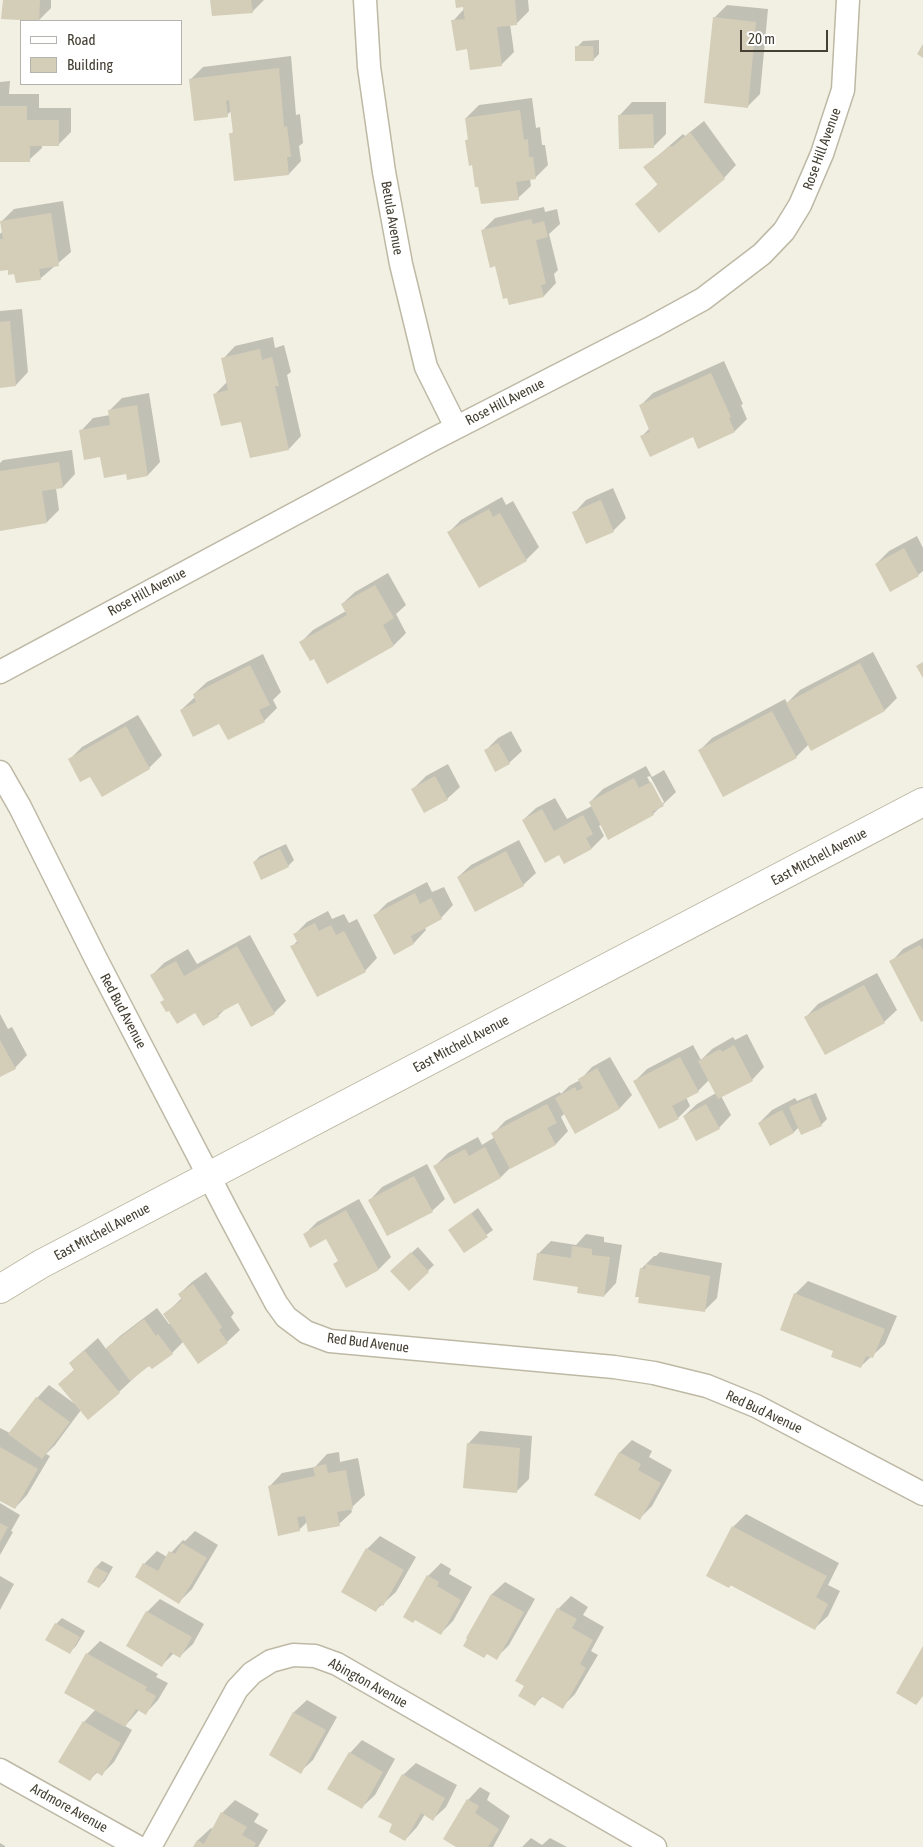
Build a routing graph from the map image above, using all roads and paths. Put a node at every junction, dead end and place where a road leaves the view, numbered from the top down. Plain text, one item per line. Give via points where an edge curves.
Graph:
1 (365, 0) edge
2 (848, 0) edge
3 (456, 427) junction
4 (0, 672) edge
5 (0, 772) edge
6 (923, 802) edge
7 (209, 1176) junction
8 (0, 1289) edge
9 (919, 1487) edge
10 (0, 1770) edge
11 (138, 1847) edge
12 (150, 1847) edge
13 (655, 1847) edge

1 - 3 street, Betula Avenue via 371,76 400,264 426,367
2 - 3 street, Rose Hill Avenue via 843,90 818,164 800,205 784,231 762,254 703,299
3 - 4 street, Rose Hill Avenue
5 - 7 street, Red Bud Avenue
6 - 7 street, East Mitchell Avenue
7 - 8 street, East Mitchell Avenue
7 - 9 street, Red Bud Avenue via 276,1303 286,1317 306,1332 330,1341 604,1366 654,1373 706,1386 756,1406
10 - 11 street, Ardmore Avenue
12 - 13 street, Abington Avenue via 237,1690 264,1665 293,1655 315,1656 337,1664

